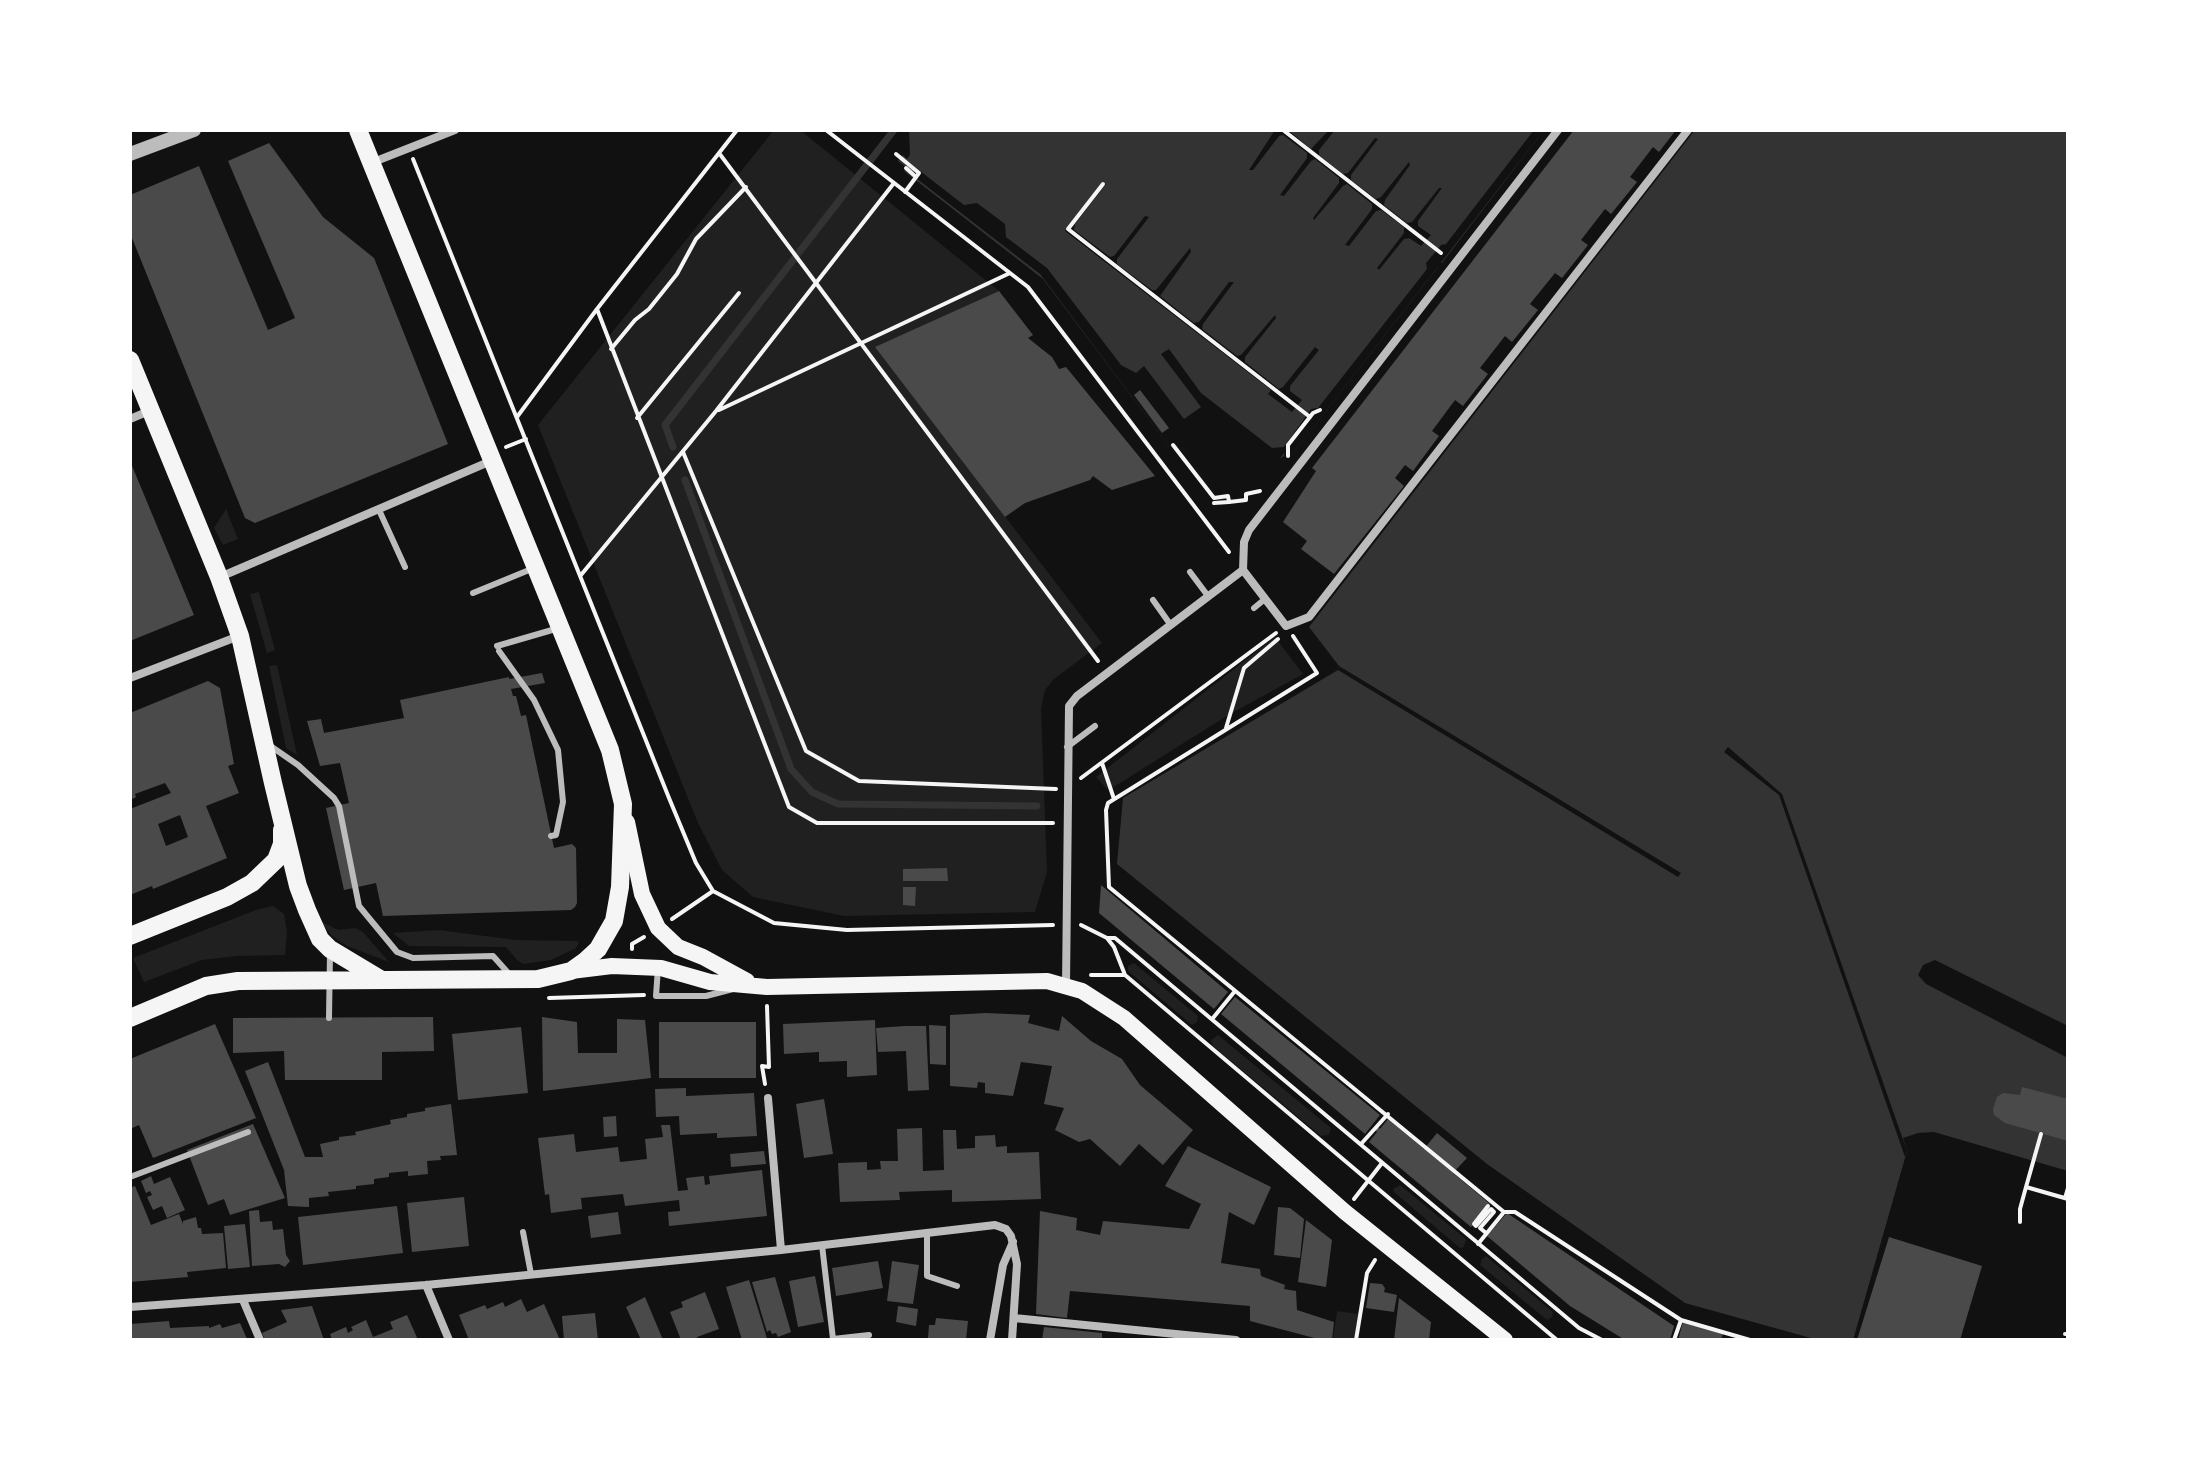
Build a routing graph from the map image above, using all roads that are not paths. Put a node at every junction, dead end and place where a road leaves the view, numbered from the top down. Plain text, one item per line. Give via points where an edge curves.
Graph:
1 (194, 130) edge
2 (358, 130) edge
3 (455, 130) edge
4 (1558, 130) edge
5 (1688, 130) edge
6 (130, 154) edge
7 (371, 163) junction
8 (130, 360) edge
9 (150, 411) junction
10 (130, 419) edge
11 (497, 455) junction
12 (379, 510) junction
13 (405, 567) dead end
14 (534, 568) junction
15 (1243, 570) junction
16 (1190, 572) dead end
17 (219, 577) junction
18 (473, 593) dead end
19 (1208, 596) junction
20 (1265, 599) junction
21 (1153, 600) dead end
22 (1254, 608) dead end
23 (1170, 624) junction
24 (560, 628) junction
25 (240, 636) junction
26 (130, 678) edge
27 (1095, 726) dead end
28 (263, 740) junction
29 (1067, 747) junction
30 (623, 804) junction
31 (283, 819) junction
32 (551, 836) dead end
33 (130, 936) edge
34 (330, 949) junction
35 (658, 968) junction
36 (571, 971) junction
37 (330, 980) junction
38 (383, 980) junction
39 (515, 981) junction
40 (1066, 985) junction
41 (759, 986) junction
42 (130, 1018) edge
43 (329, 1018) dead end
44 (768, 1098) road end
45 (248, 1132) dead end
46 (130, 1177) edge
47 (523, 1232) dead end
48 (927, 1232) junction
49 (1013, 1241) junction
50 (822, 1245) junction
51 (781, 1250) junction
52 (531, 1274) junction
53 (426, 1285) junction
54 (957, 1286) dead end
55 (243, 1300) junction
56 (130, 1307) edge
57 (1014, 1318) junction
58 (869, 1335) dead end
59 (833, 1339) edge
60 (260, 1340) edge
61 (449, 1340) edge
62 (990, 1340) edge
63 (1012, 1340) edge
64 (1236, 1340) edge
65 (1505, 1340) edge

1 - 6 street
2 - 7 main road
3 - 7 street
4 - 15 street via 1249,530
5 - 20 street via 1309,617 1288,627
7 - 11 main road
8 - 9 main road
9 - 10 street
9 - 17 main road
11 - 12 street
11 - 14 main road
12 - 13 lane
12 - 17 street
14 - 18 lane
14 - 24 main road
15 - 19 street
15 - 20 street
16 - 19 lane
17 - 25 main road
19 - 23 street
20 - 22 lane
21 - 23 lane
23 - 29 street via 1077,696 1069,706
24 - 30 main road via 610,750
24 - 32 lane via 498,648 534,700 558,750 563,802 556,835
25 - 26 street
25 - 28 main road
27 - 29 lane
28 - 31 main road
28 - 39 lane via 334,798 359,906 397,952 413,958 493,956
29 - 40 street
30 - 36 main road via 614,921 598,949
30 - 41 main road via 642,894 658,928 678,947
31 - 33 main road via 276,860 252,883
31 - 34 main road via 298,886 320,939
34 - 37 lane
34 - 38 main road
35 - 36 main road
35 - 41 main road via 710,982
35 - 41 lane via 656,996 706,996
36 - 39 main road
37 - 38 main road
37 - 42 main road via 216,984
37 - 43 lane
38 - 39 main road
40 - 41 main road via 1047,981
40 - 65 main road via 1124,1018 1345,1212
44 - 51 street
45 - 46 lane
47 - 52 lane
48 - 49 street via 995,1225 1006,1229
48 - 50 street
48 - 54 lane via 927,1276
49 - 57 street
49 - 62 street via 1003,1265
50 - 51 street
50 - 59 lane
51 - 52 street
52 - 53 street
53 - 55 street
53 - 61 street
55 - 56 street
55 - 60 street
57 - 63 street
57 - 64 street
58 - 59 lane

